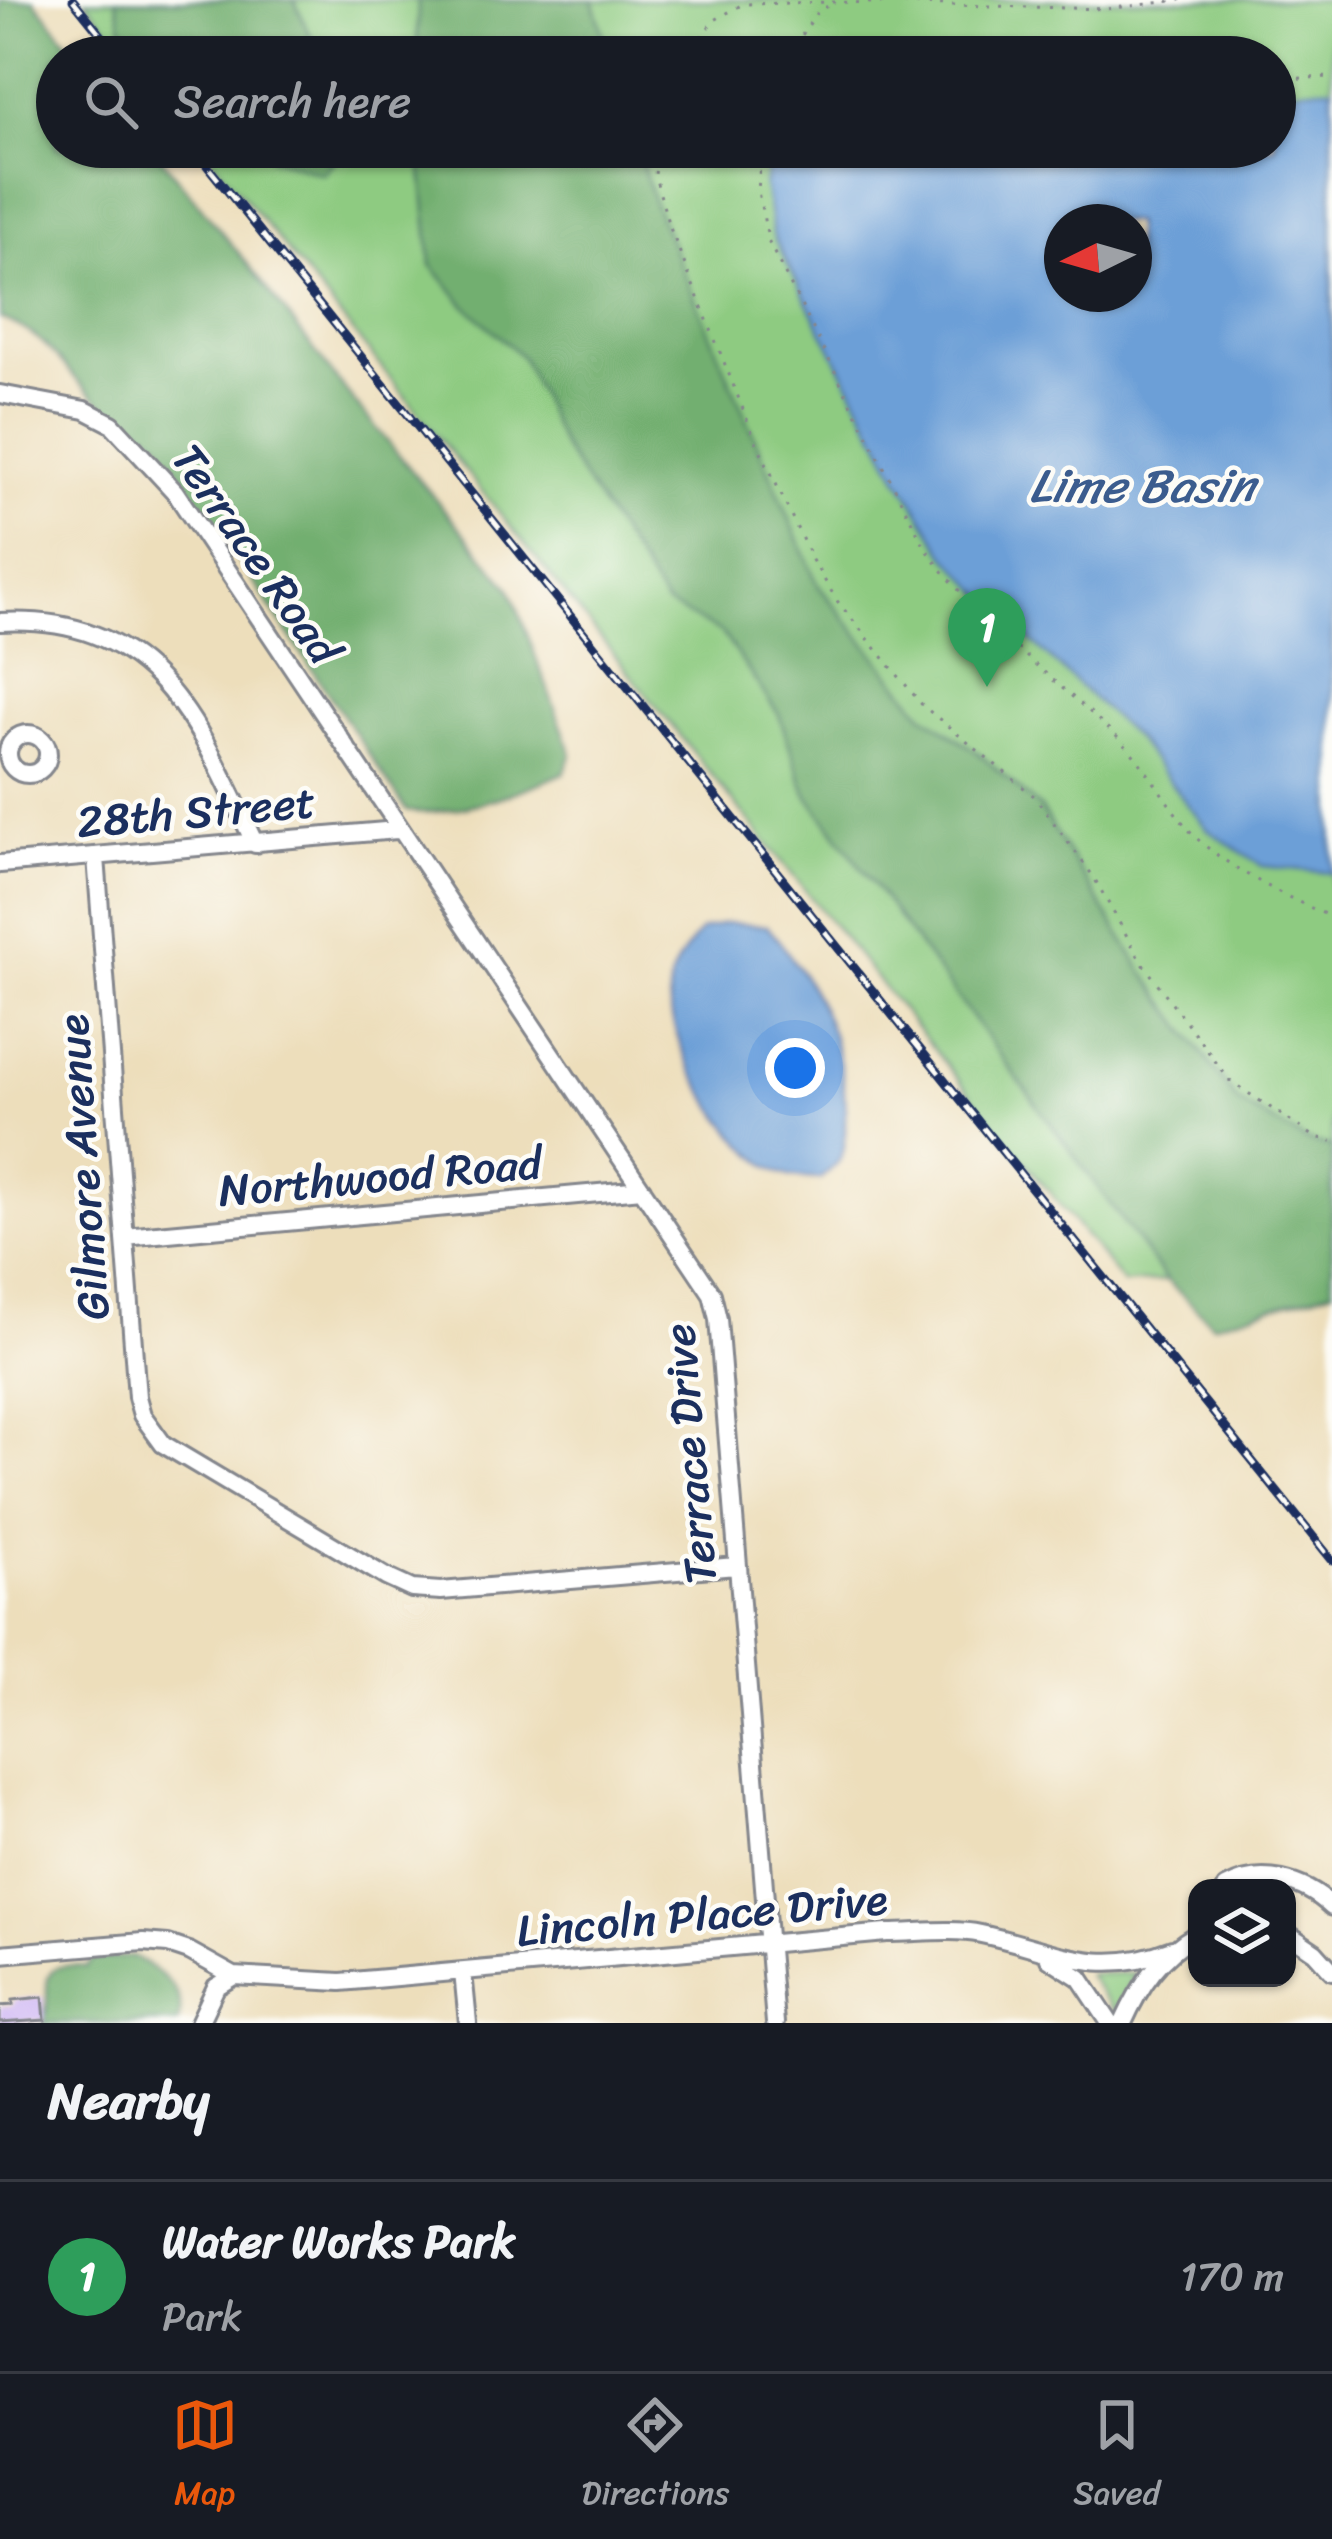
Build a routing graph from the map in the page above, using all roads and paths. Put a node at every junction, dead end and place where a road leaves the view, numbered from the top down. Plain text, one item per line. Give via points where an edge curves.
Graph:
1 (1181, 0) edge
2 (837, 2) edge
3 (702, 36) edge
4 (803, 36) edge
5 (1332, 77) edge
6 (1296, 79) edge
7 (656, 168) edge
8 (760, 168) edge
9 (0, 394) edge
10 (0, 622) edge
11 (398, 830) junction
12 (255, 844) junction
13 (96, 856) junction
14 (0, 864) edge
15 (1332, 917) edge
16 (1332, 1141) edge
17 (642, 1189) junction
18 (125, 1237) junction
19 (736, 1565) junction
20 (1247, 1879) edge
21 (1276, 1879) edge
22 (1296, 1885) edge
23 (1332, 1907) edge
24 (1188, 1938) edge
25 (1296, 1939) edge
26 (769, 1946) junction
27 (1172, 1949) junction
28 (0, 1954) edge
29 (1044, 1954) junction
30 (1332, 1971) edge
31 (464, 1972) junction
32 (234, 1976) junction
33 (199, 2023) edge
34 (468, 2023) edge
35 (775, 2023) edge
36 (1110, 2023) edge
37 (1123, 2023) edge

1 - 2 path via 1106,9
2 - 3 path via 743,4
2 - 4 path via 817,12
5 - 6 path
7 - 16 path via 668,223 755,439 838,602 923,706 1034,796 1230,1081 1315,1138
8 - 15 path via 769,244 953,588 1139,758 1208,848
9 - 11 street, Terrace Road via 85,410 128,437 187,511
10 - 12 street via 88,633 161,678 200,729
11 - 12 street, 28th Street
11 - 17 street, Terrace Drive
12 - 13 street, 28th Street
13 - 14 street, 28th Street
13 - 18 street, Gilmore Avenue
17 - 18 street, Northwood Road
17 - 19 street, Terrace Drive via 712,1294
18 - 19 street, Gilmore Avenue via 136,1397 151,1430 179,1456 386,1577 441,1591
19 - 26 street, Terrace Drive
20 - 21 street
22 - 23 street
24 - 27 street
25 - 30 street
26 - 29 street, Lincoln Place Drive via 976,1933
26 - 31 street, Lincoln Place Drive
26 - 35 street, Terrace Drive
27 - 29 street, Lincoln Place Drive via 1136,1961
27 - 37 street
28 - 32 street via 156,1943
29 - 36 street via 1079,1978
31 - 32 street, Lincoln Place Drive via 341,1982
31 - 34 street
32 - 33 street via 216,1987

